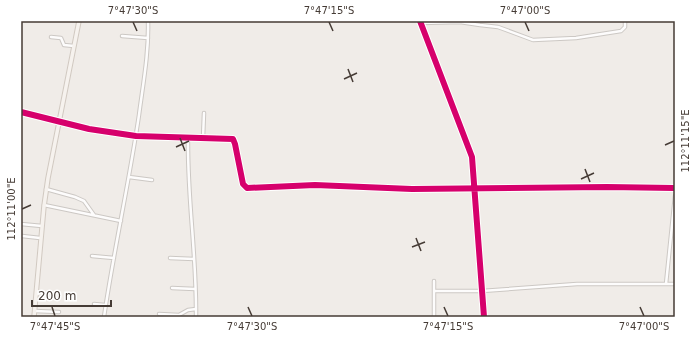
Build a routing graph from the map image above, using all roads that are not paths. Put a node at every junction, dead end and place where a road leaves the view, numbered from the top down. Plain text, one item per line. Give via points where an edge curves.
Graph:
1 (79, 21) edge
2 (148, 21) edge
3 (625, 21) edge
4 (421, 22) edge
5 (122, 36) dead end
6 (51, 37) dead end
7 (148, 38) junction
8 (75, 46) junction
9 (21, 112) edge
10 (204, 113) dead end
11 (60, 121) junction
12 (136, 136) junction
13 (188, 137) junction
14 (203, 138) junction
15 (129, 177) junction
16 (152, 180) dead end
17 (675, 188) edge
18 (46, 189) junction
19 (473, 189) junction
20 (675, 196) edge
21 (44, 205) junction
22 (94, 215) junction
23 (121, 221) junction
24 (21, 224) edge
25 (42, 226) junction
26 (22, 236) edge
27 (40, 238) junction
28 (92, 256) dead end
29 (114, 258) junction
30 (170, 258) dead end
31 (194, 259) junction
32 (434, 281) dead end
33 (666, 284) junction
34 (675, 284) edge
35 (172, 288) dead end
36 (195, 289) junction
37 (434, 291) junction
38 (482, 291) junction
39 (94, 304) dead end
40 (105, 305) junction
41 (196, 309) junction
42 (35, 311) junction
43 (59, 312) dead end
44 (159, 314) dead end
45 (34, 317) edge
46 (104, 317) edge
47 (196, 317) edge
48 (434, 317) edge
49 (484, 317) edge

1 - 8 main road
2 - 7 street
3 - 4 street via 625,27 621,31 576,38 533,40 486,25
4 - 19 street via 472,157
5 - 7 street
6 - 8 street via 61,38 64,44
7 - 12 street
8 - 11 main road
9 - 11 street
10 - 14 street
11 - 12 street via 89,129
11 - 18 main road
12 - 13 street
12 - 15 street
13 - 14 street
13 - 31 street via 187,170
14 - 19 street via 234,140 243,184 247,188 315,185 412,190
15 - 16 street
15 - 23 street
17 - 19 street
18 - 21 main road
18 - 22 street via 84,201
19 - 38 street
20 - 33 street
21 - 22 street
21 - 25 main road
22 - 23 street
23 - 29 street
24 - 25 street
25 - 27 main road
26 - 27 street
27 - 42 main road
28 - 29 street
29 - 40 street
30 - 31 street
31 - 36 street
32 - 37 street
33 - 34 street
33 - 38 street via 577,284
35 - 36 street
36 - 41 street
37 - 38 street
37 - 48 street
38 - 49 street
39 - 40 street
40 - 46 street
41 - 44 street via 179,314
41 - 47 street
42 - 43 street
42 - 45 main road

